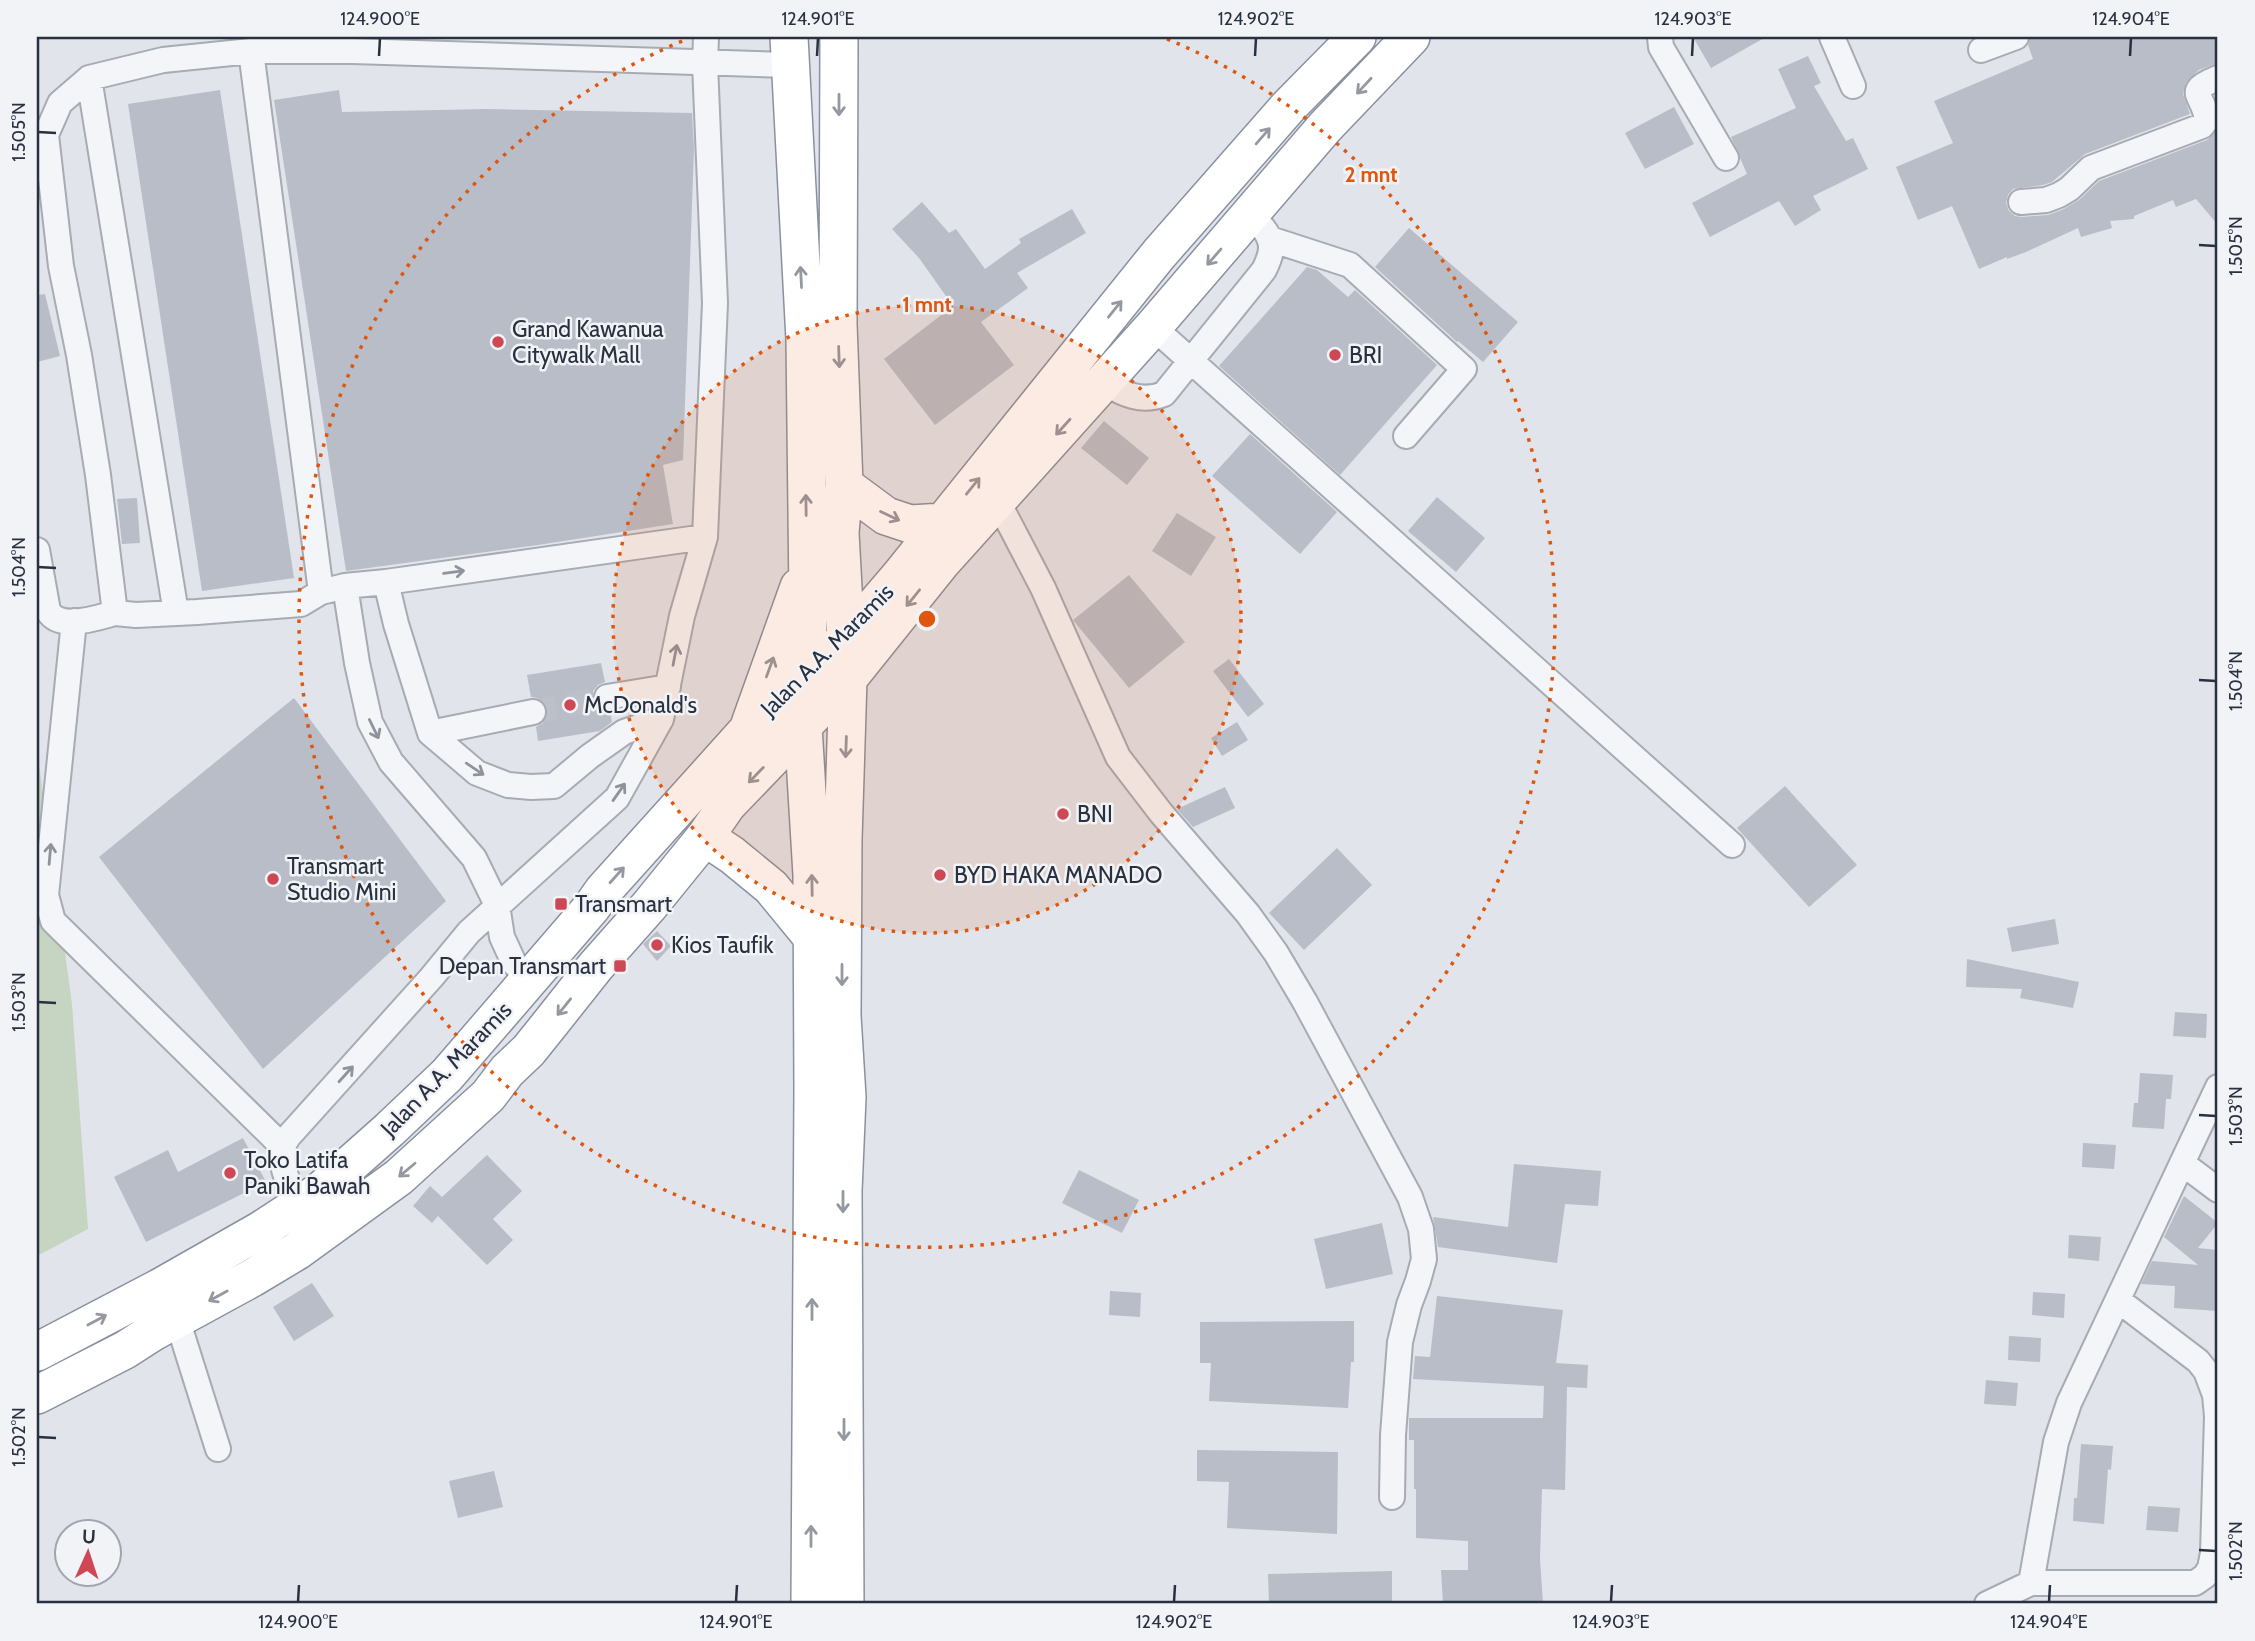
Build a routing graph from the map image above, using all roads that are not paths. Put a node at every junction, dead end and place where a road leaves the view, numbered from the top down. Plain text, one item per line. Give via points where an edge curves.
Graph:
1 (706, 37) edge
2 (839, 37) edge
3 (1357, 37) edge
4 (1411, 37) edge
5 (1660, 37) edge
6 (1832, 37) edge
7 (2016, 37) edge
8 (1981, 50) dead end
9 (251, 51) junction
10 (789, 51) edge
11 (705, 64) junction
12 (89, 78) junction
13 (2218, 78) edge
14 (1853, 86) dead end
15 (41, 137) edge
16 (1726, 159) dead end
17 (2021, 202) dead end
18 (1259, 228) junction
19 (1153, 327) junction
20 (1191, 361) junction
21 (1104, 382) junction
22 (1406, 436) dead end
23 (845, 485) junction
24 (997, 500) junction
25 (944, 522) junction
26 (705, 537) junction
27 (37, 550) edge
28 (807, 564) junction
29 (386, 582) junction
30 (345, 586) junction
31 (321, 592) junction
32 (115, 613) junction
33 (176, 613) junction
34 (74, 621) junction
35 (846, 639) junction
36 (807, 671) junction
37 (848, 679) junction
38 (668, 687) junction
39 (607, 697) tunnel mouth
40 (533, 712) tunnel mouth
41 (662, 719) junction
42 (803, 726) junction
43 (747, 731) junction
44 (430, 733) junction
45 (705, 837) junction
46 (1732, 845) dead end
47 (497, 905) junction
48 (812, 937) junction
49 (529, 979) junction
50 (2218, 1087) edge
51 (830, 1093) junction
52 (282, 1146) junction
53 (2182, 1163) junction
54 (2218, 1190) edge
55 (298, 1205) junction
56 (2118, 1300) junction
57 (177, 1319) junction
58 (37, 1352) edge
59 (37, 1395) edge
60 (218, 1449) dead end
61 (1392, 1497) dead end
62 (2031, 1583) junction
63 (810, 1604) edge
64 (845, 1604) edge
65 (1987, 1604) edge

1 - 11 street
2 -> 23 highway via 838,324
25 -> 3 highway, Jalan A.A. Maramis via 1159,254 1289,106
4 -> 18 highway via 1325,127
5 - 16 street via 1661,47
6 - 14 street
7 - 8 street
9 - 11 street
9 - 12 street via 163,60
9 - 31 street
10 - 11 street
28 -> 10 highway via 805,340
11 - 26 street via 715,303
12 - 15 street via 60,103
12 - 33 street
13 - 17 street via 2199,89 2207,119 2202,126 2091,168 2059,195
15 - 32 street via 98,475
18 -> 19 highway
18 - 20 street via 1273,248 1264,270
18 - 22 street via 1350,265 1464,369
19 - 20 street
19 - 21 highway
20 - 21 street via 1164,394 1156,397 1131,397
20 - 46 street
21 -> 24 highway
23 -> 25 highway via 886,516 910,524
23 - 35 highway via 840,533
24 -> 37 highway
24 - 61 street via 1043,588 1118,757 1276,953 1410,1198 1421,1229 1424,1259 1400,1342
25 - 35 highway, Jalan A.A. Maramis
29 -> 26 street
38 -> 26 street
27 - 34 street via 51,617
28 - 36 highway
43 -> 28 highway
29 - 30 street
29 - 44 street
30 - 31 street
30 -> 47 street via 370,722 391,762 474,858
31 - 33 street via 301,604
32 - 33 street
32 - 34 street
52 -> 34 street via 52,921 47,895
35 - 36 highway, Jalan A.A. Maramis
35 - 37 highway
36 - 42 highway
36 - 43 highway, Jalan A.A. Maramis
37 - 42 highway
37 -> 51 highway via 842,1016
38 - 39 street
38 - 41 street
40 - 44 street
44 -> 41 street via 477,773 508,785 554,786 625,732
47 -> 41 street via 617,797
42 -> 45 highway via 727,805
48 -> 42 highway
49 -> 43 highway, Jalan A.A. Maramis
45 - 48 highway via 771,887
45 -> 57 highway via 529,1050 424,1156 297,1251
47 - 49 street via 502,937 514,964
52 -> 47 street
48 - 51 highway
49 - 55 highway, Jalan A.A. Maramis via 415,1107 319,1192
50 - 53 street
63 -> 51 highway
51 -> 64 highway via 843,1191
52 - 55 street
53 - 54 street
53 - 56 street
58 -> 55 highway, Jalan A.A. Maramis via 187,1272
56 - 62 street via 2069,1403 2056,1442
56 - 62 street via 2198,1361 2211,1381 2217,1416 2210,1568 2195,1583
57 - 59 highway
57 - 60 street
62 - 65 street

